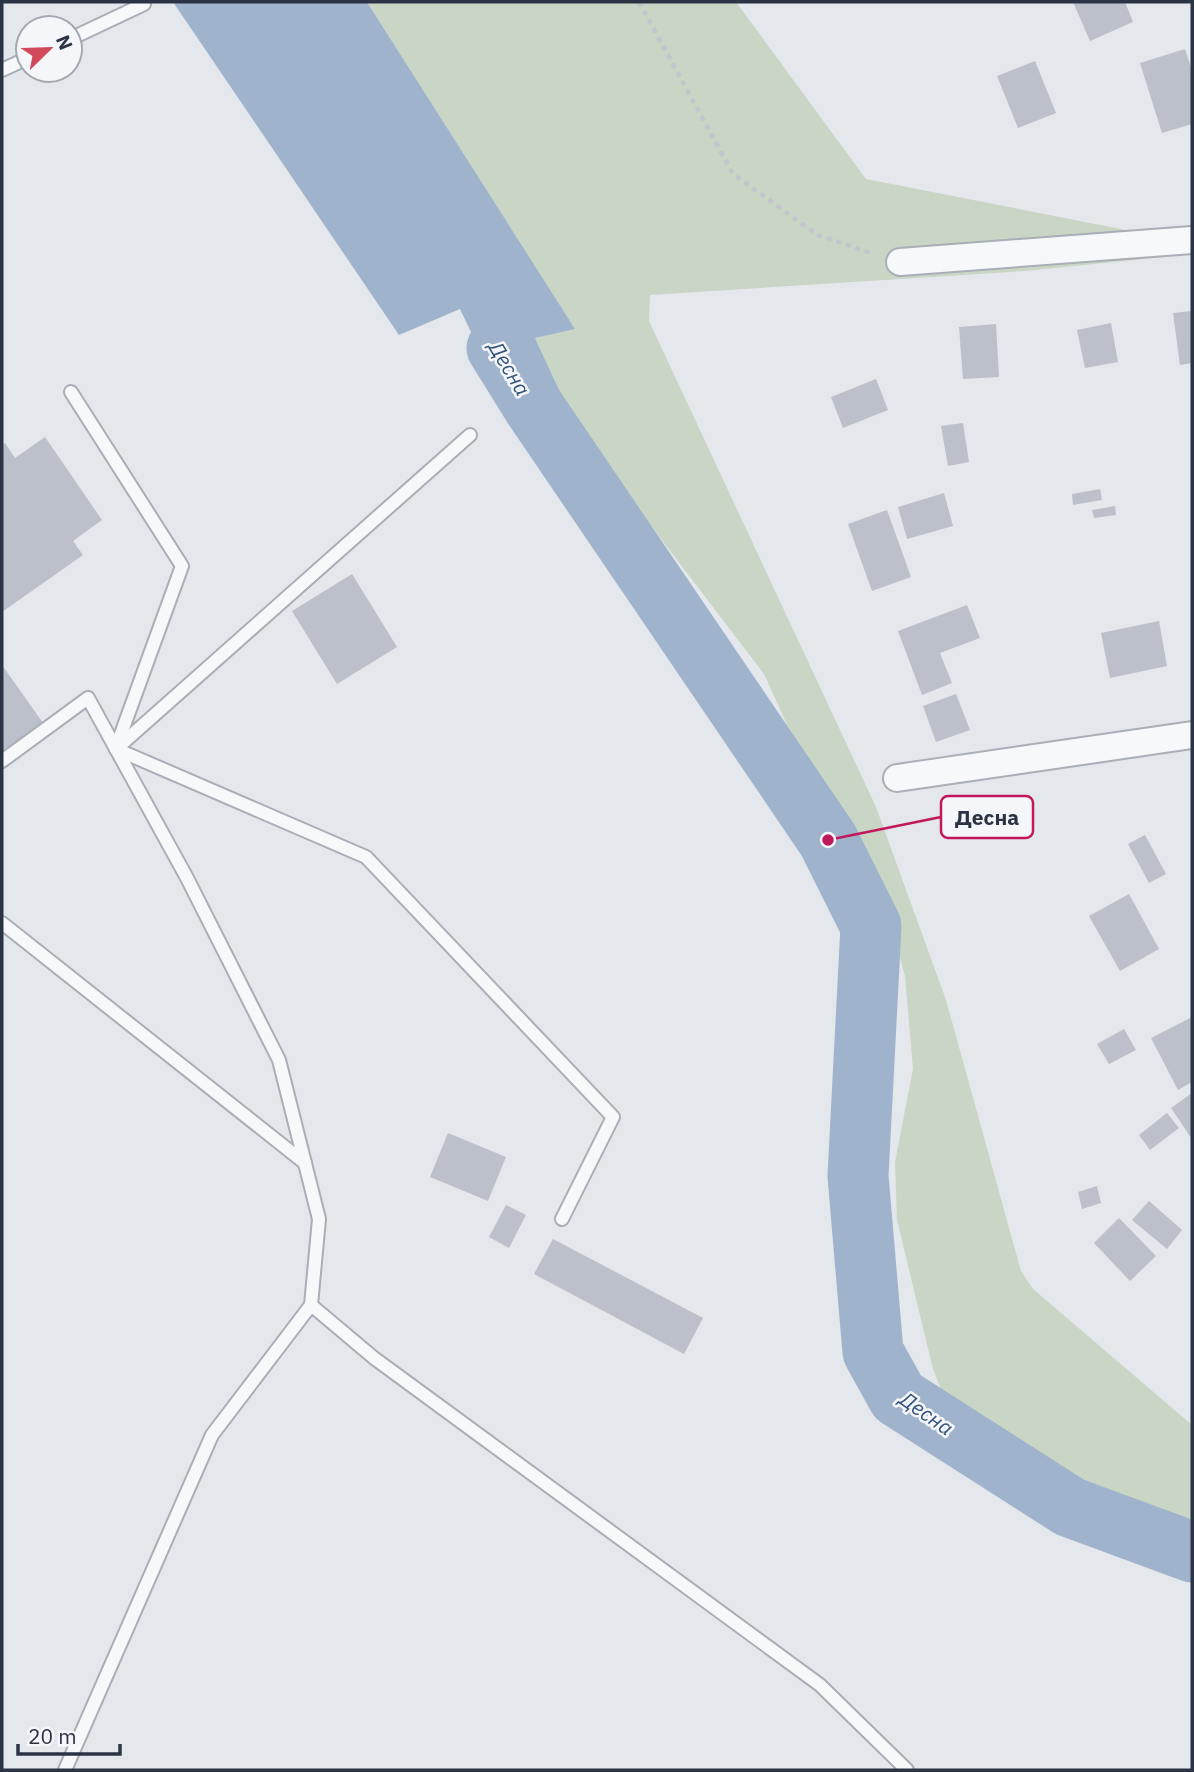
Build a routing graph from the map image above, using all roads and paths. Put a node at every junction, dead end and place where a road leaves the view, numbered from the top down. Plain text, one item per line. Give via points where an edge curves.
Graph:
1 (639, 2) edge
2 (144, 4) dead end
3 (84, 32) edge
4 (1192, 240) edge
5 (900, 262) joint
6 (71, 392) dead end
7 (470, 435) dead end
8 (1192, 735) edge
9 (116, 749) junction
10 (2, 761) edge
11 (897, 778) dead end
12 (2, 923) edge
13 (305, 1163) junction
14 (562, 1219) dead end
15 (311, 1305) junction
16 (65, 1770) edge
17 (907, 1770) edge

1 - 5 path via 733,174 818,235
2 - 3 lane
4 - 5 street
6 - 9 lane via 182,565
7 - 9 lane
8 - 11 street
9 - 10 lane via 88,698
9 - 13 lane via 279,1060
9 - 14 lane via 366,857 613,1117
12 - 13 lane
13 - 15 lane via 320,1219
15 - 16 lane via 212,1434
15 - 17 lane via 374,1358 820,1685

